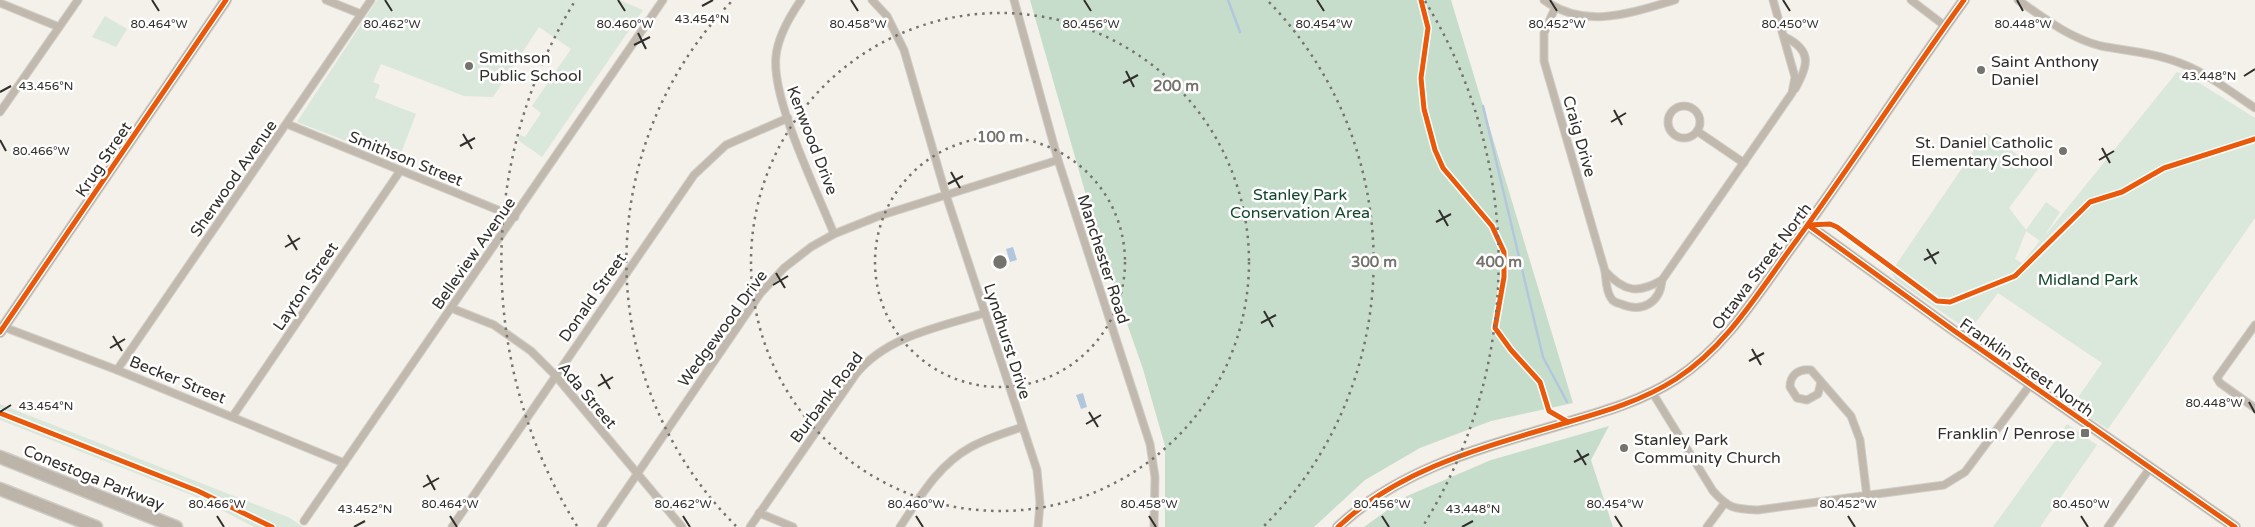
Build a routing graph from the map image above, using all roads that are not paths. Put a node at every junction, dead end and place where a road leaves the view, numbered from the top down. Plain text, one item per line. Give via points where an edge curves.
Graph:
1 (78, 0) edge
2 (226, 0) edge
3 (326, 0) edge
4 (371, 0) edge
5 (663, 0) edge
6 (801, 0) edge
7 (872, 0) edge
8 (1014, 0) edge
9 (1544, 0) edge
10 (1675, 0) edge
11 (1773, 0) edge
12 (1911, 0) edge
13 (1964, 0) edge
14 (2018, 0) edge
15 (0, 3) edge
16 (1555, 8) junction
17 (361, 14) junction
18 (1945, 26) junction
19 (59, 27) junction
20 (1785, 37) junction
21 (1792, 94) junction
22 (2255, 108) edge
23 (0, 112) edge
24 (788, 118) junction
25 (288, 124) junction
26 (1697, 131) junction
27 (1058, 160) junction
28 (1744, 163) junction
29 (400, 170) junction
30 (946, 196) junction
31 (515, 217) junction
32 (1808, 225) junction
33 (834, 234) junction
34 (1605, 271) junction
35 (1662, 280) junction
36 (450, 308) junction
37 (984, 313) junction
38 (2255, 325) edge
39 (1, 328) edge
40 (117, 370) junction
41 (555, 375) junction
42 (1821, 382) junction
43 (2030, 385) junction
44 (1652, 392) junction
45 (2255, 408) edge
46 (233, 416) junction
47 (1022, 426) junction
48 (0, 457) edge
49 (344, 463) junction
50 (2150, 468) junction
51 (636, 474) junction
52 (0, 489) edge
53 (1867, 497) junction
54 (1724, 504) junction
55 (760, 513) junction
56 (304, 521) dead end
57 (96, 527) edge
58 (176, 527) edge
59 (452, 527) edge
60 (601, 527) edge
61 (682, 527) edge
62 (750, 527) edge
63 (793, 527) edge
64 (900, 527) edge
65 (1038, 527) edge
66 (1154, 527) edge
67 (1338, 527) edge
68 (1707, 527) edge
69 (2108, 527) edge
70 (2235, 527) edge

1 - 19 street
2 - 39 street, Krug Street
3 - 17 street
4 - 17 street, Sherwood Avenue
5 - 31 street, Belleview Avenue
6 - 24 street, Kenwood Drive via 784,29 776,54 777,84
7 - 30 street, Lyndhurst Drive via 887,16 904,50
8 - 27 street, Manchester Road
9 - 16 street
10 - 16 street via 1607,18 1589,18
11 - 20 street, Craig Drive
12 - 18 street
13 - 18 street, Ottawa Street North
14 - 22 street via 2069,34 2100,45 2181,63 2209,77
15 - 19 street
16 - 34 street, Craig Drive via 1544,34 1544,61
17 - 25 street, Sherwood Avenue
18 - 32 street, Ottawa Street North
19 - 23 street
20 - 21 street, Craig Drive via 1795,77
20 - 21 street, Craig Drive via 1799,47 1806,62 1806,71
21 - 28 street, Craig Drive
24 - 33 street, Kenwood Drive
24 - 41 street, Donald Street via 734,141 703,164
25 - 29 street, Smithson Street
25 - 40 street, Sherwood Avenue
26 - 26 street via 1700,118 1692,108 1680,106 1670,113 1668,126 1676,135 1687,137
26 - 28 street
27 - 30 street, Wedgewood Drive
27 - 66 street, Manchester Road via 1150,444 1155,477
28 - 35 street, Craig Drive
29 - 31 street, Smithson Street
29 - 46 street, Layton Street
30 - 33 street, Wedgewood Drive via 879,216
30 - 37 street, Lyndhurst Drive
31 - 36 street, Belleview Avenue
32 - 43 street, Franklin Street North
32 - 44 street, Ottawa Street North via 1738,322 1697,363
33 - 51 street, Wedgewood Drive via 784,268 760,294
34 - 35 street via 1619,284 1637,289 1649,288
34 - 35 street, Craig Drive via 1610,297 1634,308 1654,301 1661,291
36 - 41 street, Ada Street via 494,325 531,351
36 - 49 street, Belleview Avenue
37 - 47 street, Lyndhurst Drive
37 - 55 street, Burbank Road via 896,342 870,359 856,374
38 - 45 street via 2217,378
39 - 40 street, Becker Street
40 - 46 street, Becker Street
41 - 51 street, Ada Street
41 - 59 street, Donald Street
42 - 42 street via 1816,373 1806,369 1794,374 1790,388 1797,398 1807,400 1818,394
42 - 53 street via 1851,416 1860,440
43 - 50 street, Franklin Street North
43 - 53 street via 1956,480 1944,485
44 - 54 street
44 - 67 street, Ottawa Street North via 1607,411 1480,448 1434,465 1355,511
46 - 49 street, Becker Street
47 - 64 street via 972,446 947,463
47 - 65 street, Lyndhurst Drive via 1038,482
48 - 58 highway, Conestoga Parkway
49 - 56 street, Belleview Avenue
50 - 69 street
50 - 70 street, Franklin Street North
51 - 60 street, Wedgewood Drive
51 - 61 street, Ada Street
52 - 57 highway
53 - 54 street via 1758,510
54 - 68 street
55 - 62 street, Burbank Road
55 - 63 street

